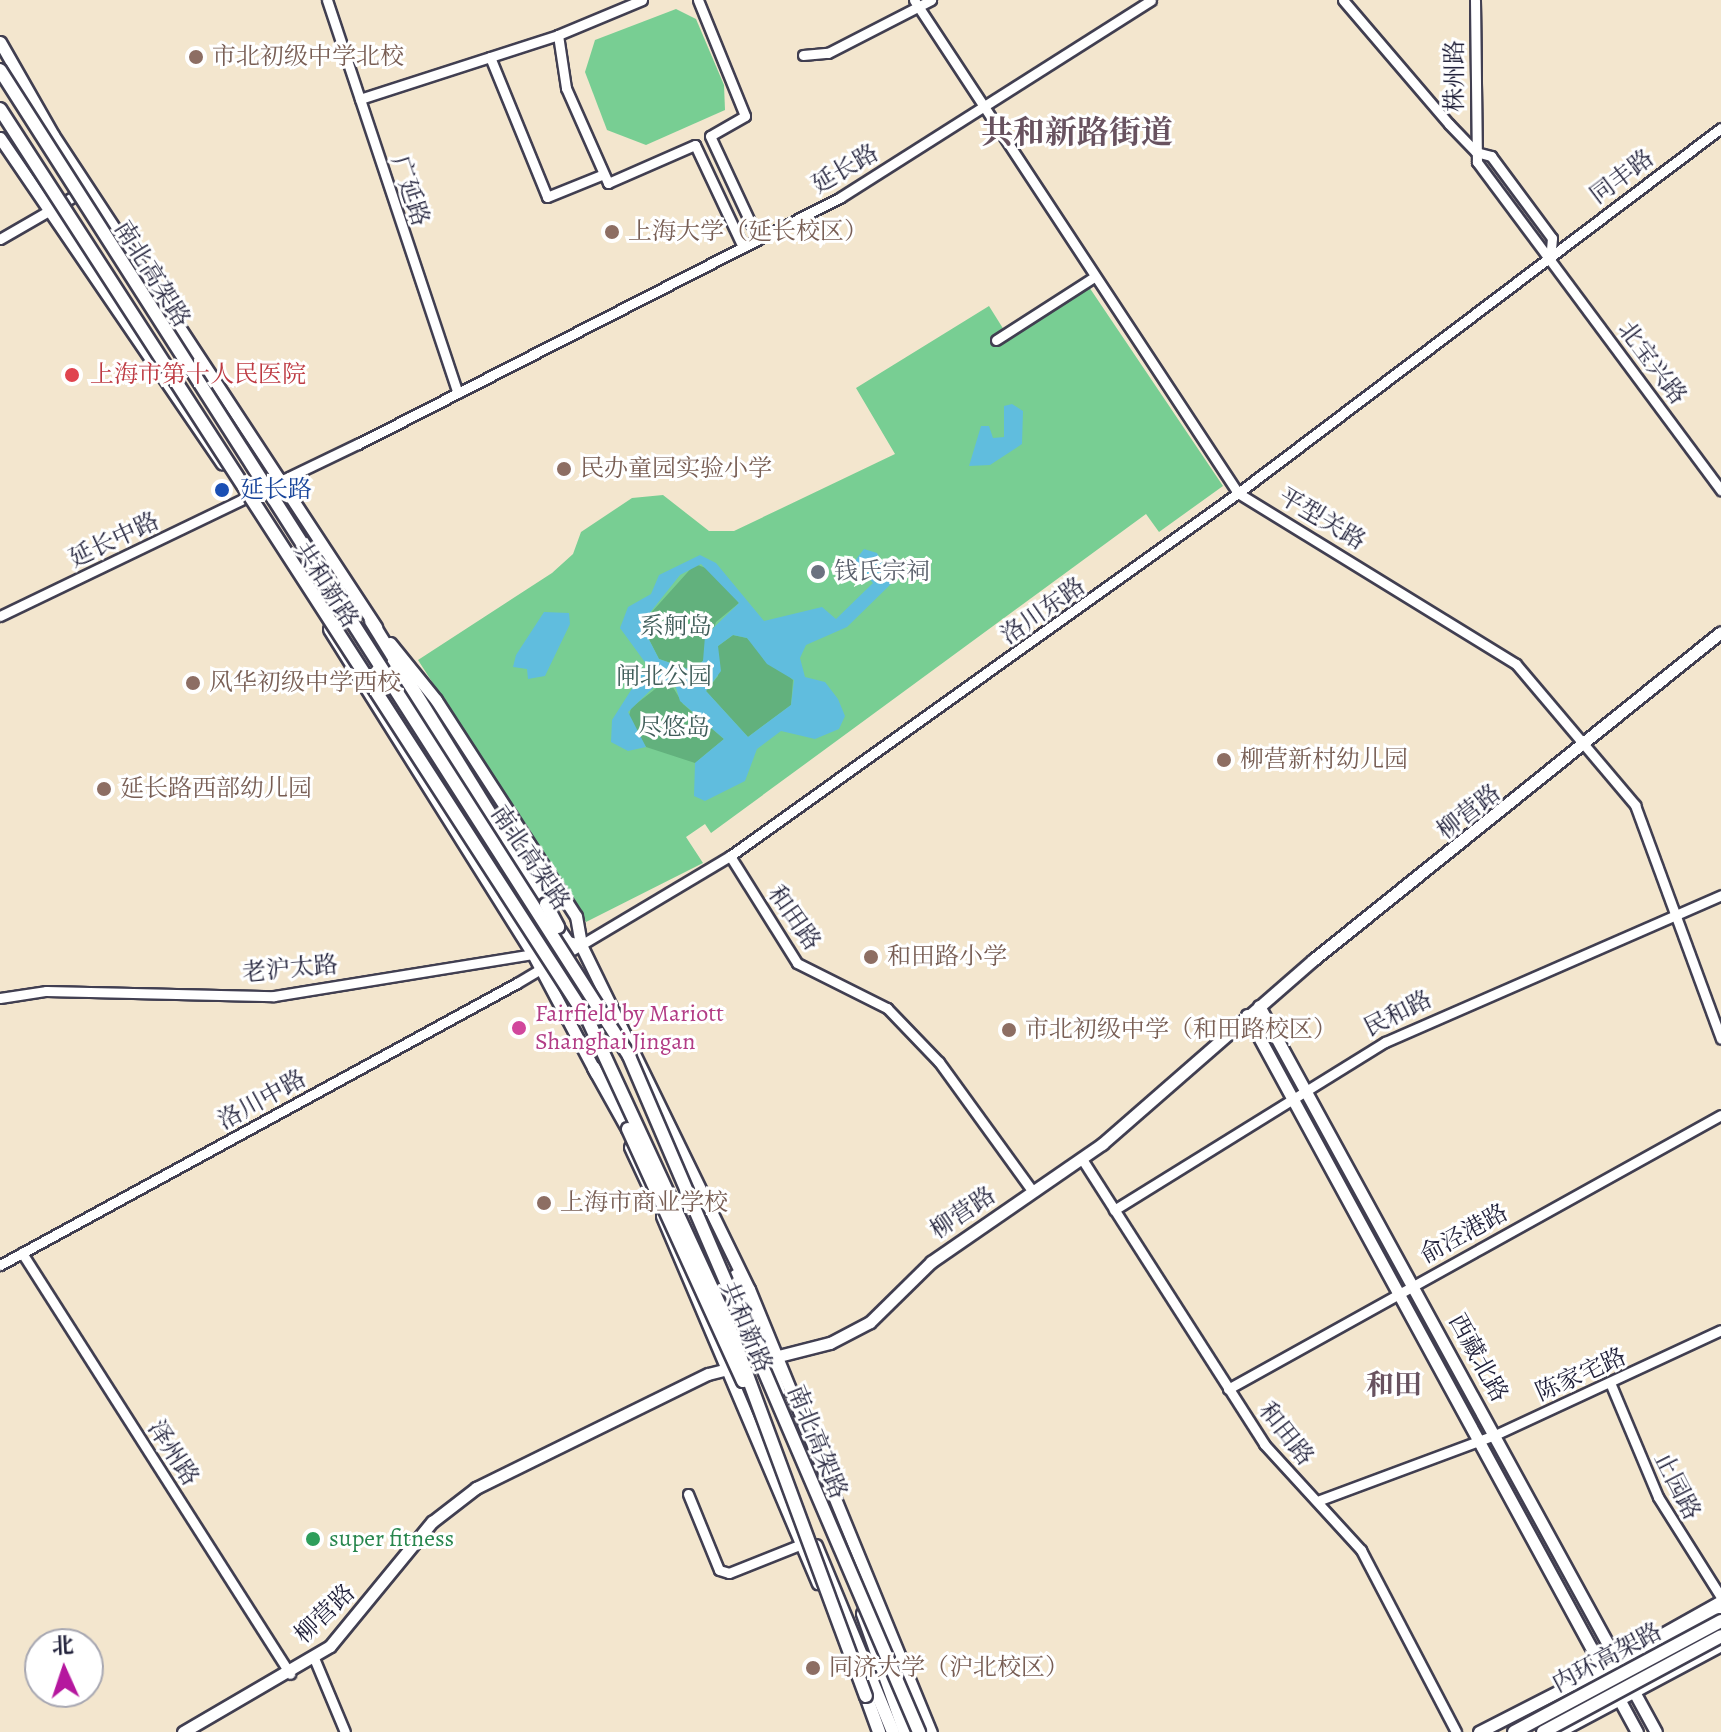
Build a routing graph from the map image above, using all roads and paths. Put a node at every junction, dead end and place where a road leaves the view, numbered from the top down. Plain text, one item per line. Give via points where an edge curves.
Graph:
1 (327, 0) edge
2 (642, 0) edge
3 (698, 0) edge
4 (931, 0) edge
5 (1151, 0) edge
6 (1343, 0) edge
7 (1475, 0) edge
8 (916, 4) edge
9 (558, 35) junction
10 (0, 42) edge
11 (803, 55) dead end
12 (490, 57) junction
13 (0, 70) edge
14 (360, 99) junction
15 (986, 107) junction
16 (0, 109) edge
17 (1721, 128) edge
18 (710, 136) junction
19 (0, 138) edge
20 (695, 145) junction
21 (1476, 152) junction
22 (604, 174) junction
23 (89, 187) junction
24 (54, 210) junction
25 (0, 239) edge
26 (758, 239) junction
27 (743, 247) junction
28 (1550, 260) junction
29 (1094, 277) junction
30 (996, 340) dead end
31 (458, 393) junction
32 (281, 483) junction
33 (1721, 490) edge
34 (1238, 493) junction
35 (244, 498) junction
36 (0, 616) edge
37 (371, 621) junction
38 (1721, 632) edge
39 (1583, 742) junction
40 (730, 856) junction
41 (1721, 895) edge
42 (1673, 921) junction
43 (581, 945) junction
44 (533, 954) junction
45 (541, 969) junction
46 (581, 973) junction
47 (0, 998) edge
48 (1259, 1006) junction
49 (1247, 1015) junction
50 (1721, 1039) edge
51 (594, 1068) junction
52 (1306, 1090) junction
53 (1293, 1099) junction
54 (1721, 1115) edge
55 (1082, 1159) junction
56 (1033, 1192) junction
57 (1114, 1210) junction
58 (22, 1253) junction
59 (0, 1265) edge
60 (1413, 1286) junction
61 (1398, 1293) junction
62 (1721, 1330) edge
63 (768, 1354) junction
64 (732, 1365) junction
65 (1611, 1385) junction
66 (1228, 1389) junction
67 (767, 1422) junction
68 (1495, 1435) junction
69 (1478, 1441) junction
70 (785, 1470) junction
71 (688, 1494) dead end
72 (1320, 1500) junction
73 (802, 1544) junction
74 (1721, 1598) edge
75 (859, 1603) junction
76 (1721, 1608) edge
77 (836, 1614) junction
78 (1721, 1621) edge
79 (1721, 1636) edge
80 (1721, 1645) edge
81 (314, 1658) junction
82 (1618, 1660) junction
83 (1606, 1666) junction
84 (290, 1674) junction
85 (908, 1681) junction
86 (1636, 1691) junction
87 (1621, 1699) junction
88 (905, 1704) junction
89 (183, 1732) edge
90 (345, 1732) edge
91 (877, 1732) edge
92 (893, 1732) edge
93 (905, 1732) edge
94 (918, 1732) edge
95 (931, 1732) edge
96 (1456, 1732) edge
97 (1479, 1732) edge
98 (1514, 1732) edge
99 (1543, 1732) edge
100 (1558, 1732) edge
101 (1637, 1732) edge
102 (1656, 1732) edge

1 - 14 street, 广延路
2 - 9 street
3 - 18 street via 745,116
4 - 8 street
5 - 15 street, 延长路
6 - 21 street, 北宝兴路
7 - 21 street, 株州路
8 - 11 street via 828,53
8 - 15 street, 平型关路
9 - 12 street
9 - 22 street via 566,88
10 - 23 main road, 共和新路
12 - 14 street
12 - 22 street via 547,197
13 - 46 highway, 南北高架路, bridge
14 - 31 street, 广延路
15 - 26 street, 延长路
15 - 29 street, 平型关路
16 - 67 highway, 南北高架路, bridge via 588,1020 673,1194
17 - 28 street, 同丰路
18 - 20 street
18 - 26 street
19 - 24 main road, 共和新路
20 - 22 street via 608,183
20 - 27 street
21 - 28 street, 北宝兴路
21 - 28 street, 北宝兴路 via 1491,156 1552,238
23 - 24 street
23 - 32 main road, 共和新路
24 - 25 street
24 - 35 main road, 共和新路
26 - 27 street, 延长路
27 - 31 street, 延长路
28 - 33 street, 北宝兴路
28 - 34 street, 洛川东路
29 - 30 street
29 - 34 street, 平型关路
31 - 32 street, 延长路
32 - 35 street, 延长路
32 - 37 main road, 共和新路
34 - 39 street, 平型关路 via 1516,664
34 - 40 street, 洛川东路
35 - 36 street, 延长中路
35 - 44 main road, 共和新路
37 - 43 main road, 共和新路 via 500,796 576,916
37 - 43 main road, 共和新路 via 412,705 568,942
37 - 46 highway, bridge
38 - 39 main road, 柳营路
39 - 42 street, 平型关路 via 1646,825
39 - 48 main road, 柳营路
40 - 43 street, 洛川东路
40 - 56 street, 和田路 via 797,963 887,1008 939,1062
41 - 42 street, 民和路
42 - 50 street, 平型关路
42 - 52 street, 民和路 via 1451,1010
43 - 45 street, 洛川东路
43 - 63 main road, 共和新路 via 656,1088
44 - 45 main road, 共和新路
44 - 47 street, 老沪太路 via 274,996 46,991
45 - 51 main road, 共和新路
45 - 58 street, 洛川中路
46 - 75 highway, 南北高架路, bridge via 690,1185
48 - 49 main road, 柳营路
48 - 52 main road, 西藏北路
49 - 53 main road, 西藏北路
49 - 55 main road, 柳营路
51 - 64 main road, 共和新路 via 622,1102 650,1159
51 - 67 highway, bridge
52 - 53 street, 民和路
52 - 60 main road, 西藏北路
53 - 57 street, 民和路
53 - 61 main road, 西藏北路
54 - 60 street, 俞泾港路
55 - 56 main road, 柳营路
55 - 57 street, 和田路
56 - 63 main road, 柳营路 via 931,1262 870,1322 830,1343
57 - 66 street, 和田路
58 - 59 street, 洛川中路
58 - 84 street, 泽州路
60 - 61 street, 俞泾港路
60 - 68 main road, 西藏北路
61 - 66 street, 俞泾港路
61 - 69 main road, 西藏北路
62 - 65 street, 陈家宅路
63 - 64 main road, 柳营路
63 - 85 main road, 共和新路
63 - 88 main road, 共和新路
64 - 73 main road, 共和新路
64 - 77 main road, 共和新路
64 - 81 main road, 柳营路 via 501,1473 452,1504 356,1619
65 - 68 street, 陈家宅路
65 - 74 street, 止园路 via 1663,1506
66 - 72 street, 和田路 via 1278,1462
67 - 70 highway, 南北高架路, bridge
68 - 69 street, 陈家宅路
68 - 82 main road, 西藏北路
69 - 72 street, 陈家宅路
69 - 83 main road, 西藏北路
70 - 91 highway, bridge
70 - 92 highway, 南北高架路, bridge
71 - 73 street via 719,1570 729,1573
72 - 96 street, 和田路 via 1372,1568
73 - 77 main road, 共和新路
74 - 82 street, 止园路
75 - 93 highway, 南北高架路, bridge
75 - 94 highway, bridge
76 - 82 main road
77 - 91 main road, 共和新路
78 - 98 highway, 内环高架路, bridge
79 - 99 highway, 内环高架路, bridge
80 - 86 main road
81 - 84 main road, 柳营路
81 - 90 street
82 - 83 main road
82 - 86 main road, 西藏北路
83 - 87 main road, 西藏北路
83 - 97 main road
84 - 89 main road, 柳营路
85 - 88 main road
85 - 95 main road, 共和新路
86 - 87 main road
86 - 102 main road, 西藏北路
87 - 100 main road
87 - 101 main road, 西藏北路
88 - 94 main road, 共和新路

